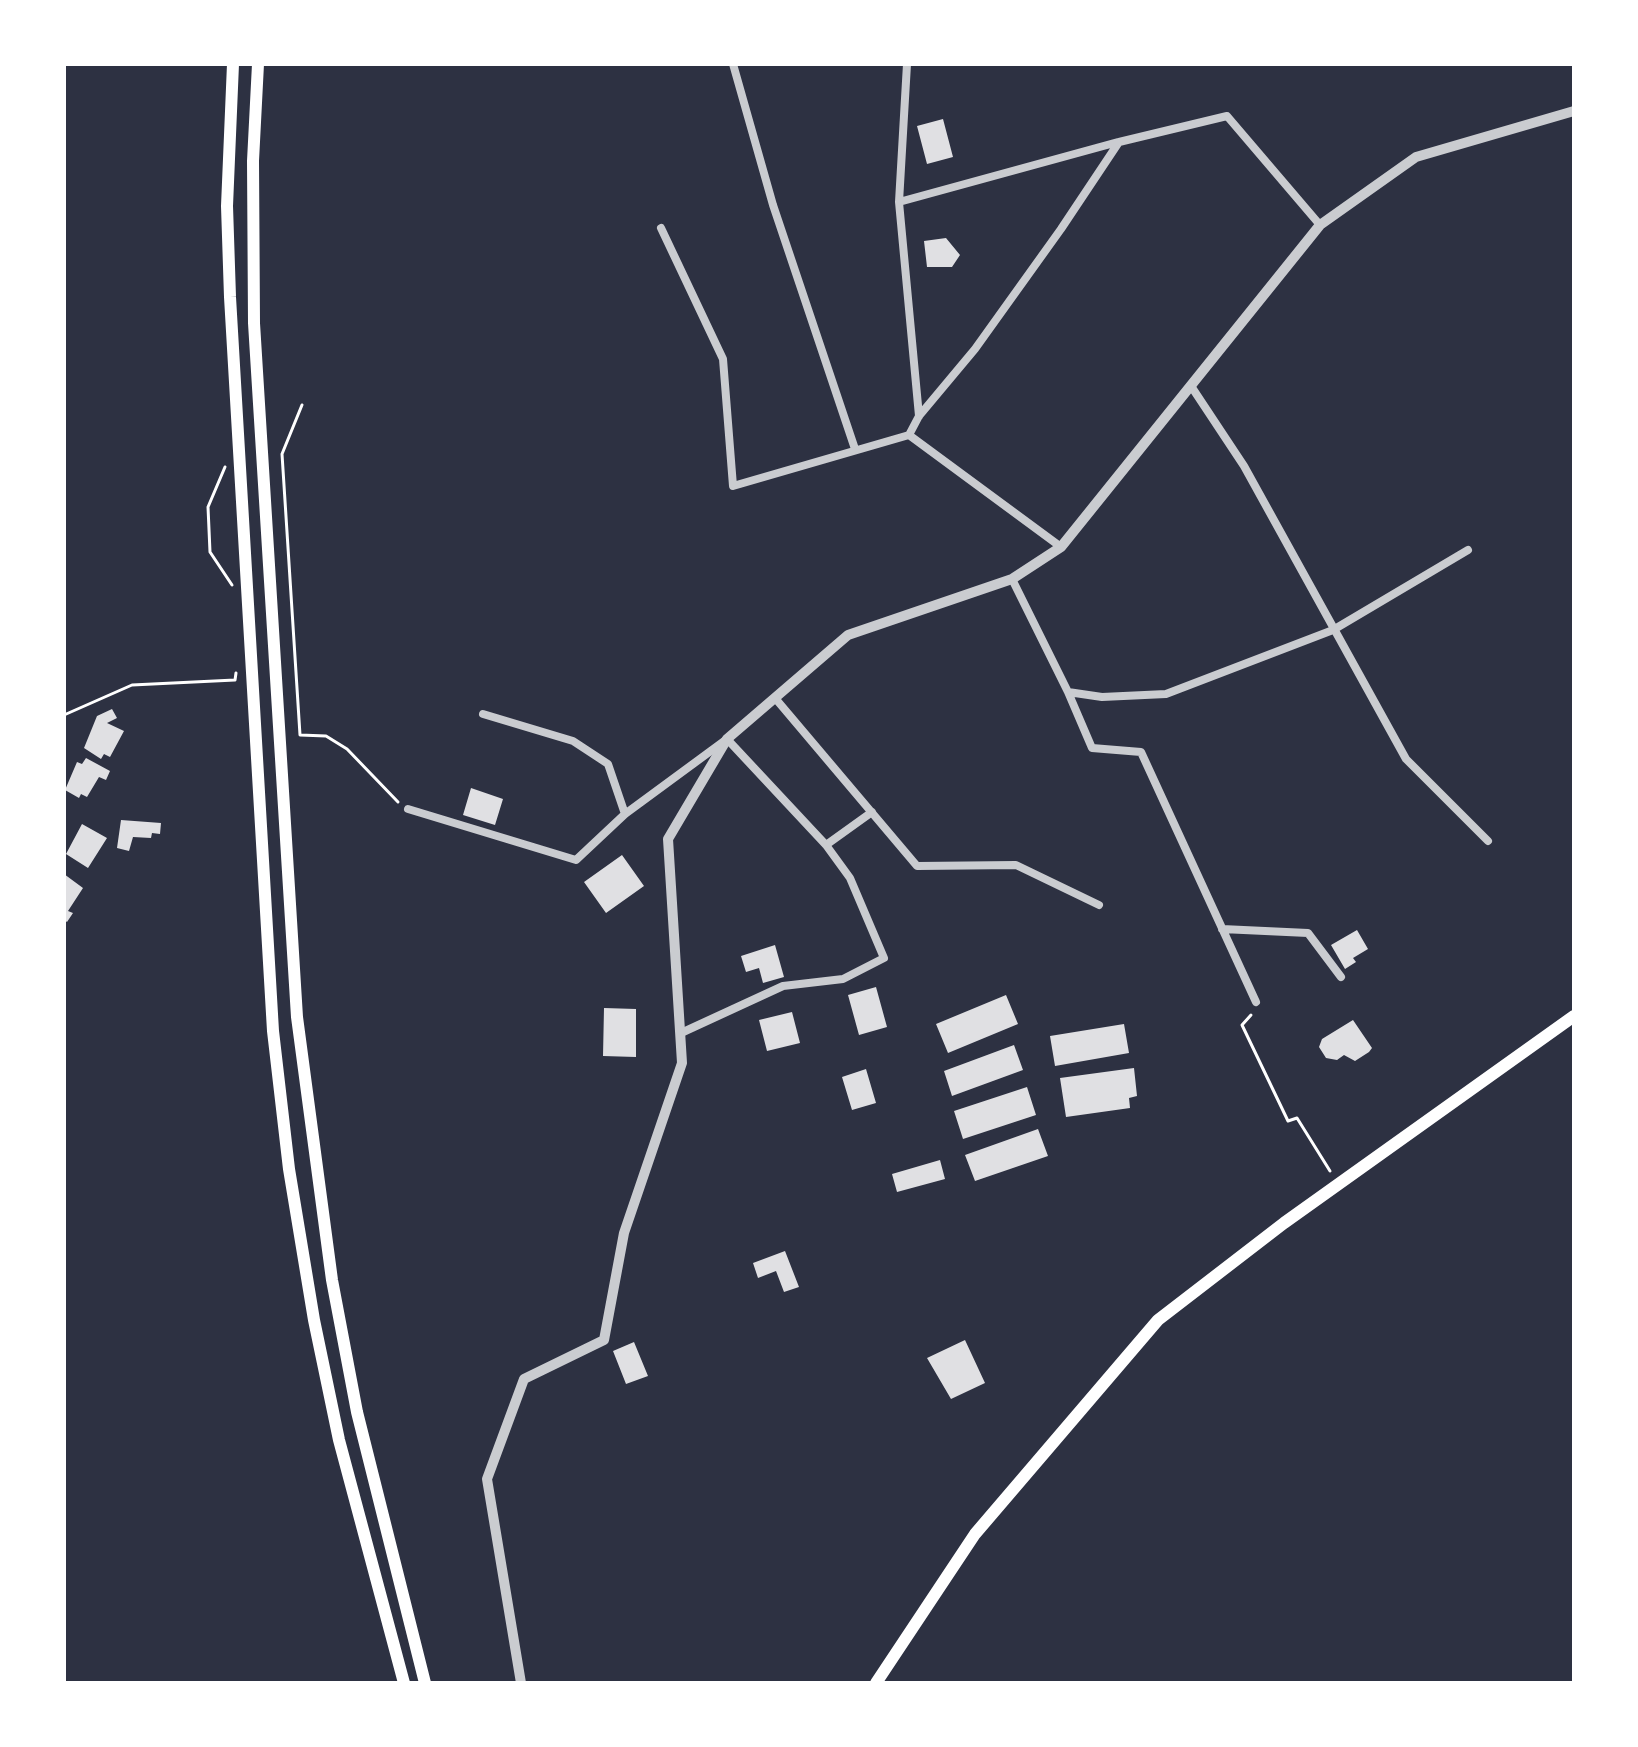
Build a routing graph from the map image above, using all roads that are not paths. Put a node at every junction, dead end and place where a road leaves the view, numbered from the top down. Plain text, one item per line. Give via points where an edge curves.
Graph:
1 (233, 64) edge
2 (258, 64) edge
3 (733, 64) edge
4 (907, 64) edge
5 (1574, 111) edge
6 (1119, 142) junction
7 (899, 202) junction
8 (1320, 225) junction
9 (661, 228) dead end
10 (1191, 386) junction
11 (919, 416) junction
12 (909, 435) junction
13 (855, 449) junction
14 (1061, 547) junction
15 (1468, 550) dead end
16 (1012, 579) junction
17 (1333, 630) junction
18 (1068, 692) junction
19 (775, 698) junction
20 (483, 714) dead end
21 (727, 739) junction
22 (408, 809) road end
23 (872, 812) junction
24 (625, 814) junction
25 (1488, 841) dead end
26 (826, 845) junction
27 (1099, 905) dead end
28 (1222, 929) junction
29 (1341, 977) dead end
30 (1256, 1002) road end
31 (1574, 1016) edge
32 (681, 1033) junction
33 (404, 1683) edge
34 (425, 1683) edge
35 (521, 1683) edge
36 (876, 1683) edge

1 - 33 main road via 227,206 230,297 273,1031 314,1320 339,1440
2 - 34 main road via 254,323 297,1017 330,1265 357,1412
3 - 13 street via 773,205
4 - 7 street
5 - 8 street via 1416,157
6 - 7 street
6 - 8 street via 1227,116
6 - 11 street via 975,349
7 - 11 street
8 - 10 street
9 - 13 street via 723,359 733,486
10 - 14 street
10 - 17 street via 1244,466
11 - 12 street
12 - 13 street
12 - 14 street
14 - 16 street
15 - 17 street
16 - 18 street
16 - 19 street via 848,635
17 - 18 street via 1166,694 1102,697
17 - 25 street via 1406,759
18 - 28 street via 1092,748 1141,752
19 - 21 street
19 - 23 street
20 - 24 street via 573,741 608,764
21 - 24 street
21 - 26 street
21 - 32 street via 668,839
22 - 24 street via 576,860
23 - 26 street
23 - 27 street via 917,866 1016,865
26 - 32 street via 850,878 884,958 843,979 783,986
28 - 29 street via 1308,933
28 - 30 street
31 - 36 main road via 1158,1320 975,1534
32 - 35 street via 682,1063 624,1233 604,1340 524,1379 487,1479

